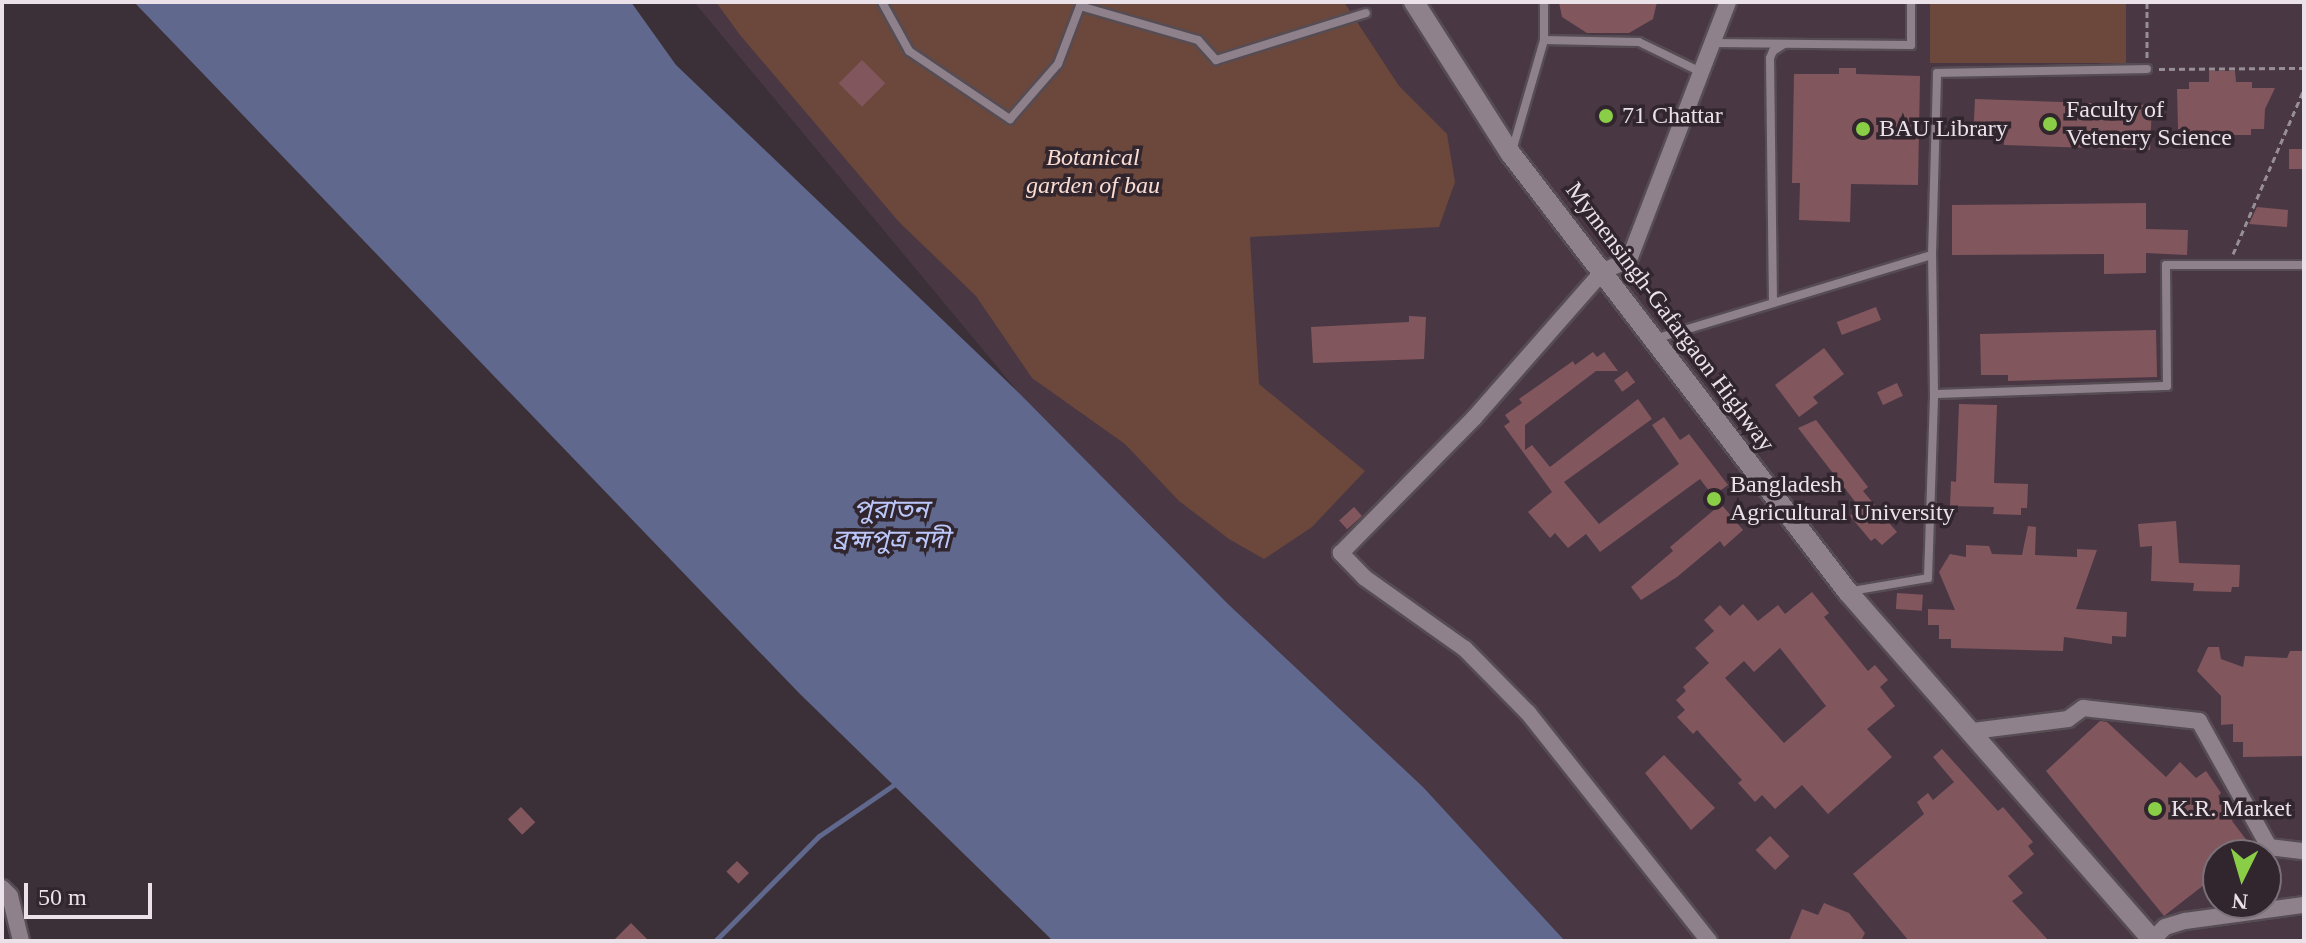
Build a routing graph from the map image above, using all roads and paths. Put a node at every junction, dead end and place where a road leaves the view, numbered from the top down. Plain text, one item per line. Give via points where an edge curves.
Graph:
1 (882, 2) edge
2 (1414, 2) edge
3 (1544, 2) edge
4 (1728, 2) edge
5 (1911, 2) edge
6 (2147, 2) edge
7 (1080, 4) edge
8 (1366, 13) dead end
9 (1544, 40) junction
10 (1712, 43) junction
11 (1784, 44) junction
12 (2304, 68) edge
13 (2147, 69) junction
14 (1701, 72) junction
15 (2304, 89) edge
16 (1511, 154) junction
17 (1932, 255) junction
18 (2228, 265) junction
19 (2304, 265) edge
20 (1603, 271) junction
21 (1773, 303) junction
22 (1654, 339) junction
23 (1934, 394) junction
24 (1848, 592) junction
25 (1973, 731) junction
26 (2304, 851) edge
27 (2, 888) edge
28 (2304, 905) edge
29 (21, 941) edge
30 (1709, 941) edge
31 (2156, 941) edge

1 - 7 lane via 909,51 1010,119 1058,64
2 - 16 main road, Mymensingh-Gafargaon Highway
3 - 9 lane
4 - 10 street
5 - 11 lane via 1911,45
6 - 13 path
7 - 8 lane via 1198,40 1216,60
9 - 14 lane via 1639,42
9 - 16 lane
10 - 11 lane
10 - 14 street
11 - 21 lane via 1770,54
12 - 13 path
13 - 17 lane via 1937,73
14 - 20 street via 1629,260
15 - 18 path
16 - 20 main road, Mymensingh-Gafargaon Highway
17 - 21 lane
17 - 23 lane
18 - 19 lane
18 - 23 lane via 2166,265 2167,386
20 - 22 main road, Mymensingh-Gafargaon Highway
20 - 30 street via 1474,418 1341,553 1365,578 1465,649 1528,713
21 - 22 lane
22 - 24 main road, Mymensingh-Gafargaon Highway
23 - 24 lane via 1928,578
24 - 25 main road, Mymensingh-Gafargaon Highway
25 - 26 street via 2068,719 2083,708 2199,721 2269,847
25 - 31 main road, Mymensingh-Gafargaon Highway
27 - 29 street via 10,896
28 - 31 street via 2185,921 2165,927

